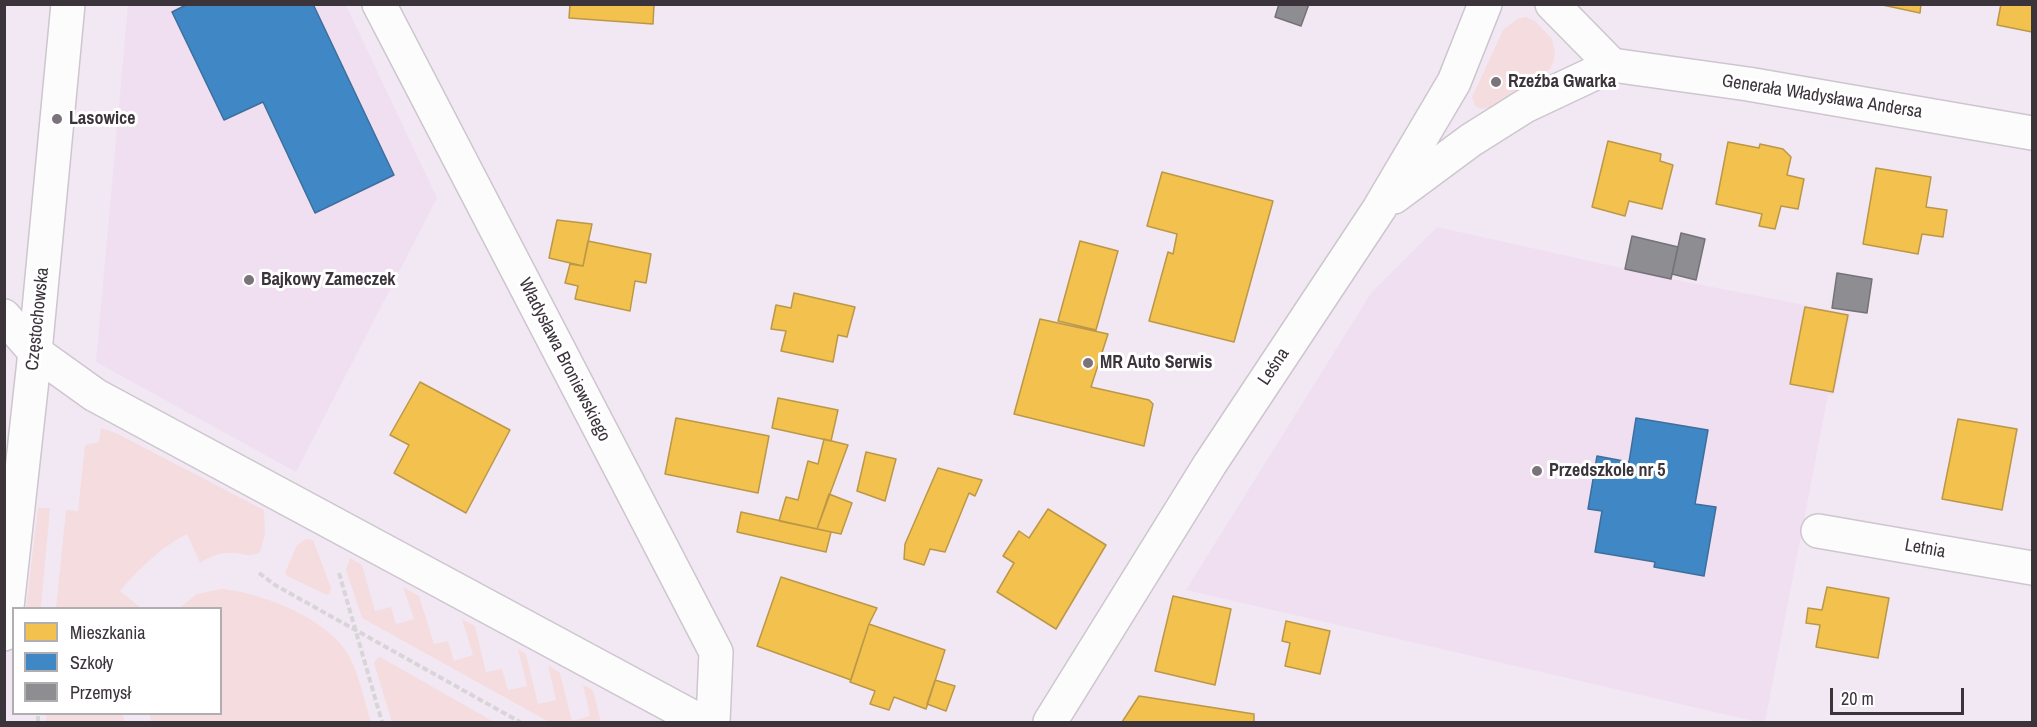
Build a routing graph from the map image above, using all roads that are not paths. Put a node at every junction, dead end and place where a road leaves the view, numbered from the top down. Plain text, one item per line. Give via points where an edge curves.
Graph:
1 (68, 4) edge
2 (379, 4) edge
3 (1485, 4) edge
4 (1552, 4) edge
5 (1612, 65) junction
6 (2032, 133) edge
7 (1379, 209) junction
8 (4, 316) edge
9 (34, 352) junction
10 (1818, 531) dead end
11 (2032, 568) edge
12 (4, 634) edge
13 (702, 723) edge
14 (713, 723) edge
15 (1050, 723) edge

1 - 9 street, Częstochowska
2 - 14 street, Władysława Broniewskiego via 716,652
3 - 7 street, Leśna via 1454,82
4 - 5 street
5 - 6 street, Generała Władysława Andersa
5 - 7 street via 1525,106 1471,140
7 - 15 street, Leśna via 1210,464
8 - 9 street
9 - 12 street, Częstochowska
9 - 13 street via 95,394
10 - 11 street, Letnia

